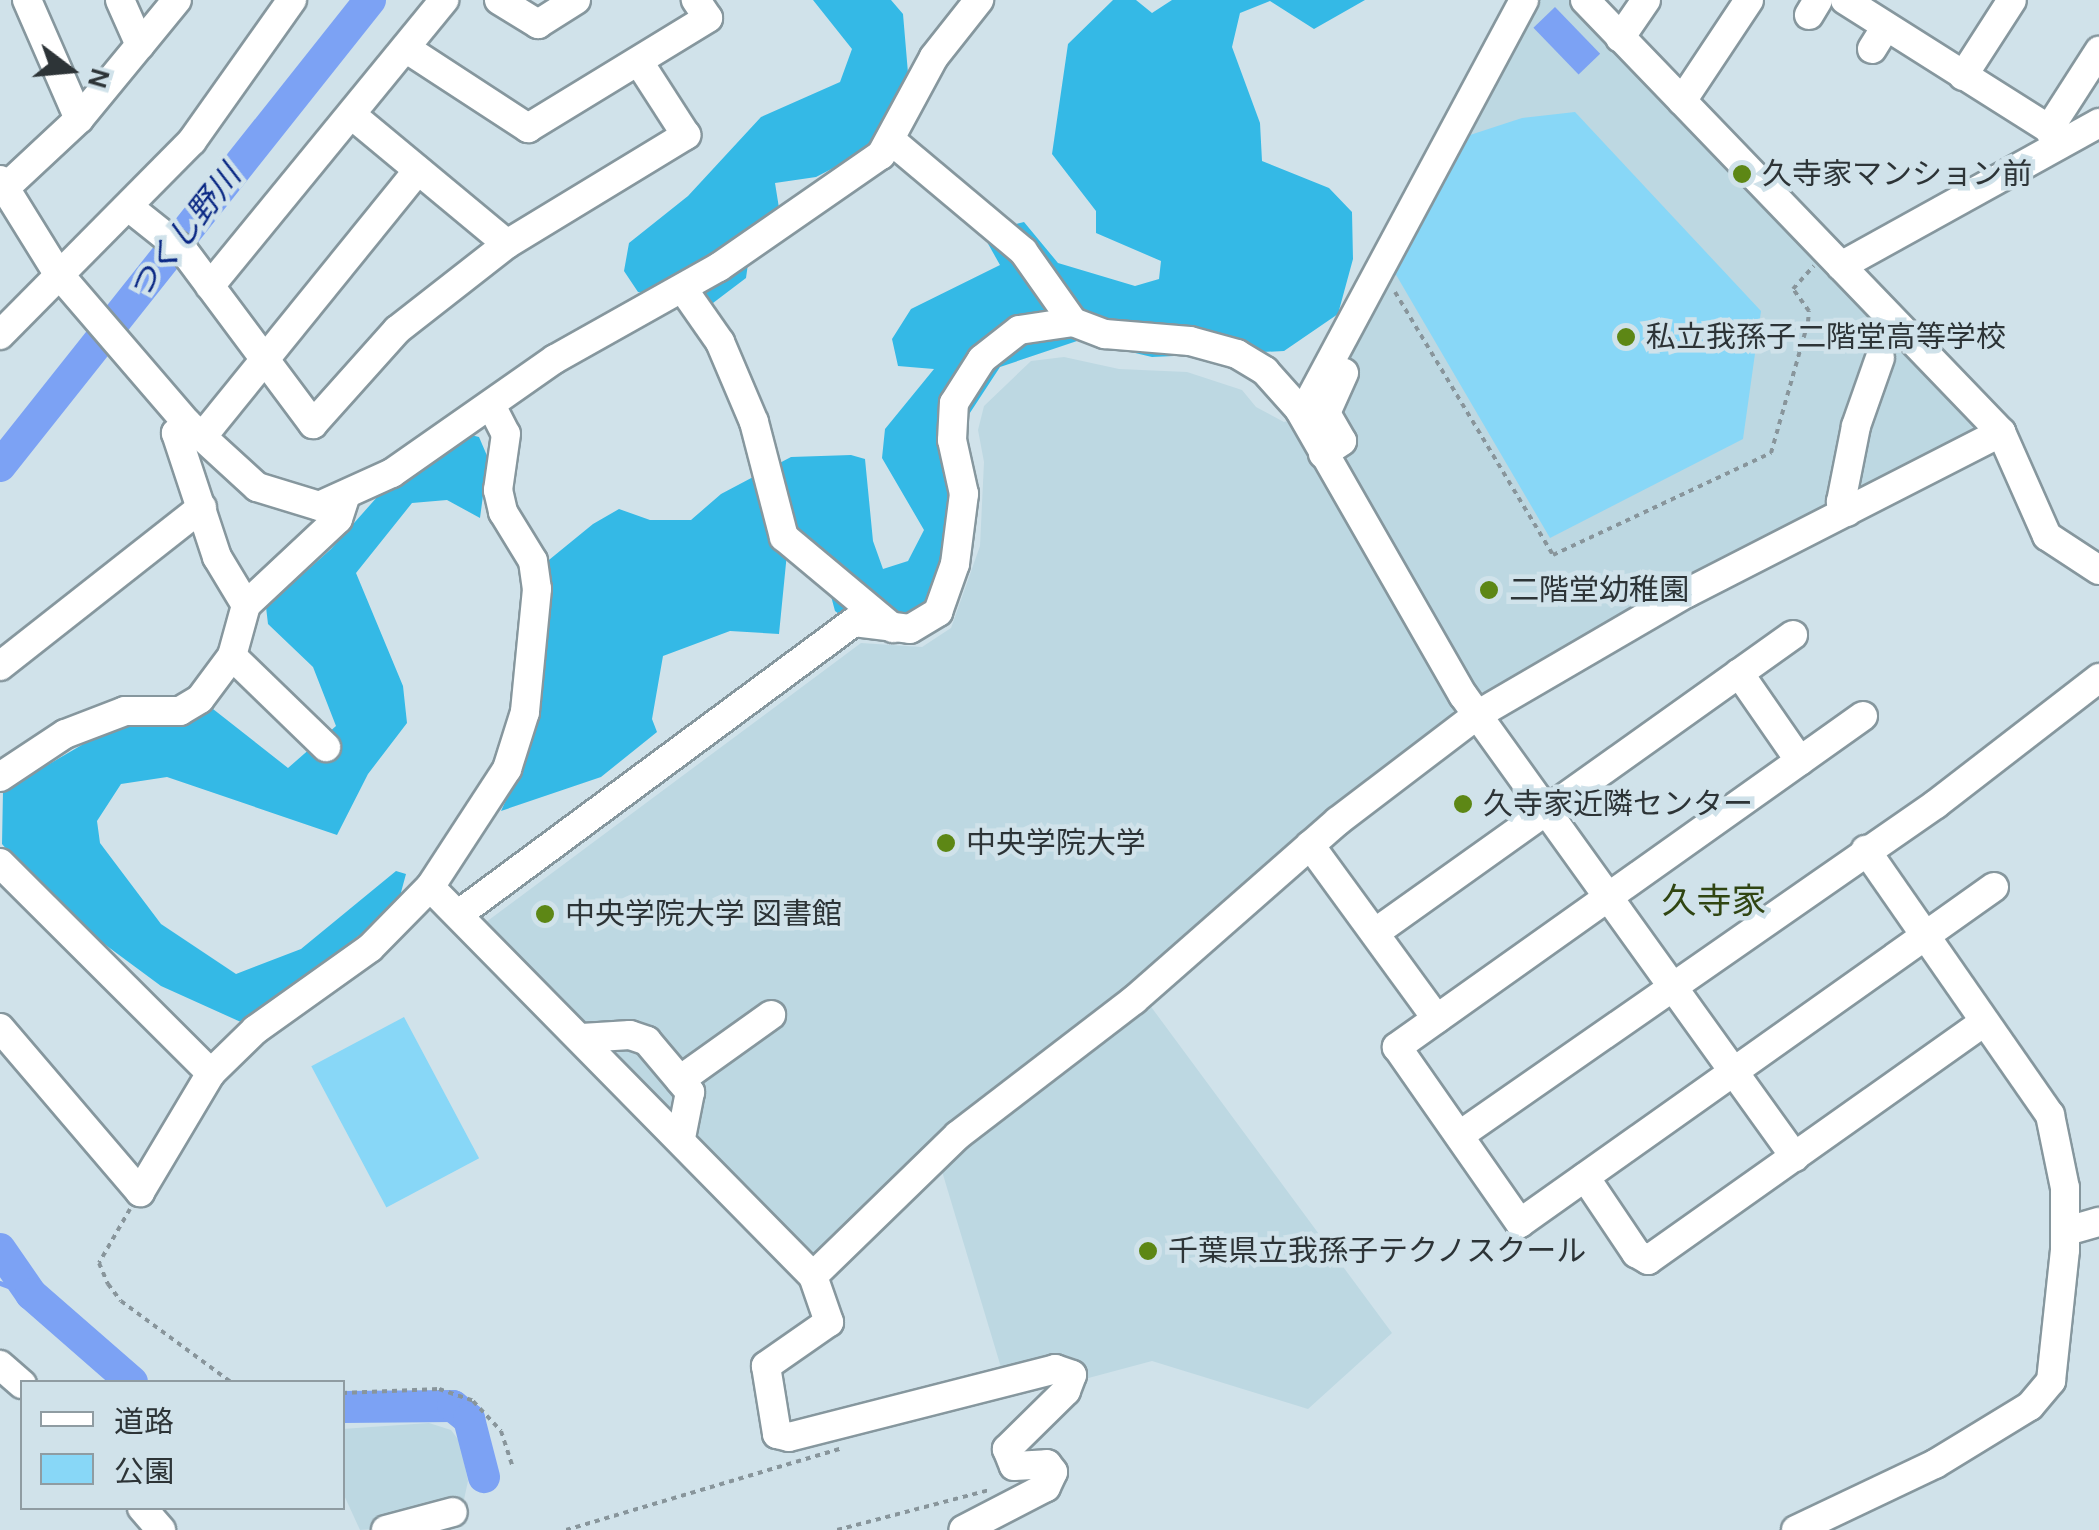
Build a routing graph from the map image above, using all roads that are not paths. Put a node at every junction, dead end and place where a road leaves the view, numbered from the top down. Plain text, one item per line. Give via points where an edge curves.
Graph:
1 (28, 0) edge
2 (120, 0) edge
3 (177, 0) edge
4 (292, 0) edge
5 (444, 0) edge
6 (499, 0) edge
7 (576, 0) edge
8 (696, 0) edge
9 (980, 0) edge
10 (1524, 0) edge
11 (1585, 0) edge
12 (1646, 0) edge
13 (1749, 0) edge
14 (1845, 0) edge
15 (2012, 0) edge
16 (1881, 24) edge
17 (1620, 38) junction
18 (140, 45) junction
19 (407, 49) junction
20 (2099, 51) edge
21 (638, 62) junction
22 (1948, 75) junction
23 (1682, 101) junction
24 (353, 116) junction
25 (79, 119) junction
26 (2099, 124) edge
27 (2052, 136) junction
28 (893, 142) junction
29 (418, 170) junction
30 (2, 185) edge
31 (130, 208) junction
32 (507, 244) junction
33 (1836, 250) junction
34 (57, 272) junction
35 (210, 286) junction
36 (683, 288) junction
37 (1379, 310) road end
38 (1073, 322) junction
39 (0, 335) edge
40 (1880, 358) dead end
41 (259, 360) junction
42 (492, 407) junction
43 (1298, 409) junction
44 (195, 430) junction
45 (2001, 432) junction
46 (1324, 454) junction
47 (345, 498) junction
48 (202, 506) junction
49 (1847, 512) junction
50 (2099, 570) edge
51 (246, 606) junction
52 (894, 629) junction
53 (1793, 635) dead end
54 (232, 656) junction
55 (0, 666) edge
56 (1739, 673) junction
57 (2099, 678) edge
58 (1477, 715) junction
59 (1863, 716) dead end
60 (326, 746) dead end
61 (1800, 761) junction
62 (0, 777) edge
63 (1547, 810) junction
64 (1310, 845) junction
65 (1866, 850) junction
66 (0, 862) edge
67 (1994, 886) dead end
68 (430, 887) junction
69 (1608, 897) junction
70 (459, 914) junction
71 (1376, 932) junction
72 (1925, 935) junction
73 (1672, 986) junction
74 (772, 1016) dead end
75 (1437, 1018) junction
76 (1984, 1022) junction
77 (0, 1028) edge
78 (582, 1038) junction
79 (1733, 1071) junction
80 (211, 1074) junction
81 (680, 1080) junction
82 (1460, 1135) junction
83 (681, 1138) junction
84 (1795, 1157) junction
85 (1585, 1177) junction
86 (2099, 1222) edge
87 (2067, 1230) junction
88 (813, 1276) junction
89 (0, 1365) edge
90 (20, 1382) edge
91 (144, 1510) edge
92 (454, 1512) dead end
93 (161, 1530) edge
94 (386, 1530) edge
95 (963, 1530) edge
96 (1796, 1530) edge

1 - 25 street
2 - 18 street
3 - 18 street
4 - 31 street via 192,141
5 - 19 street
6 - 7 street via 538,24
8 - 21 street via 708,18
9 - 28 street via 934,57
10 - 43 street via 1308,403
11 - 17 street
12 - 17 street
13 - 23 street
14 - 16 street
15 - 22 street
16 - 22 street
17 - 23 street
18 - 25 street
19 - 21 street via 528,128
19 - 24 street
20 - 27 street
21 - 32 street via 686,135
22 - 27 street
23 - 33 street via 1730,136
24 - 29 street
24 - 35 street
25 - 30 street
26 - 27 street
27 - 33 street
28 - 36 street
28 - 38 street via 1023,251
29 - 32 street
29 - 41 street
30 - 34 street
31 - 34 street
31 - 35 street via 184,251
32 - 41 street via 396,330 313,424
33 - 45 street
34 - 39 street
34 - 44 street
35 - 41 street
36 - 42 street via 586,339
36 - 52 street via 720,342 748,407 784,536
37 - 46 street via 1326,413 1342,441
38 - 43 street via 1105,334 1190,341 1236,354 1265,371
38 - 52 street via 1019,330 982,359 961,389 950,429 964,494 951,582 938,612 914,628
40 - 49 street via 1856,426 1841,502
41 - 44 street
42 - 47 street
42 - 68 street via 506,434 498,490 503,512 533,561 536,589 524,712 507,769
43 - 46 street
44 - 47 street via 274,496 308,506
44 - 48 street via 176,434
45 - 49 street
45 - 50 street via 2046,536
46 - 58 street
47 - 51 street via 338,519
48 - 51 street via 224,574
48 - 55 street
49 - 58 street via 1687,592
51 - 54 street
52 - 70 street via 854,622
53 - 56 street
54 - 60 street
54 - 62 street via 200,699 180,710 125,711 65,734
56 - 61 street
56 - 63 street
57 - 65 street
58 - 63 street
58 - 64 street
59 - 61 street
61 - 69 street
63 - 69 street
63 - 71 street
64 - 71 street
64 - 88 street via 1134,1000 958,1135
65 - 72 street
65 - 73 street
66 - 80 street
67 - 72 street
68 - 70 street
68 - 80 street via 370,948 255,1030
69 - 73 street
69 - 75 street
70 - 78 street
71 - 75 street
72 - 76 street
72 - 79 street
73 - 79 street
73 - 82 street
74 - 81 street
75 - 82 street via 1397,1047
76 - 84 street
76 - 87 street via 2050,1115
77 - 80 street via 140,1192
78 - 81 street via 638,1036
78 - 83 street
79 - 84 street
79 - 85 street
81 - 83 street via 693,1099
82 - 85 street via 1520,1223
83 - 88 street
84 - 85 street via 1648,1260 1636,1253
86 - 87 street
87 - 96 street via 2051,1381 2008,1425
88 - 95 street via 829,1322 766,1366 777,1434 789,1438 1055,1369 1072,1376 1066,1391 1007,1449 1014,1466 1048,1464 1053,1472 1046,1487
89 - 90 street
91 - 93 street
92 - 94 street

